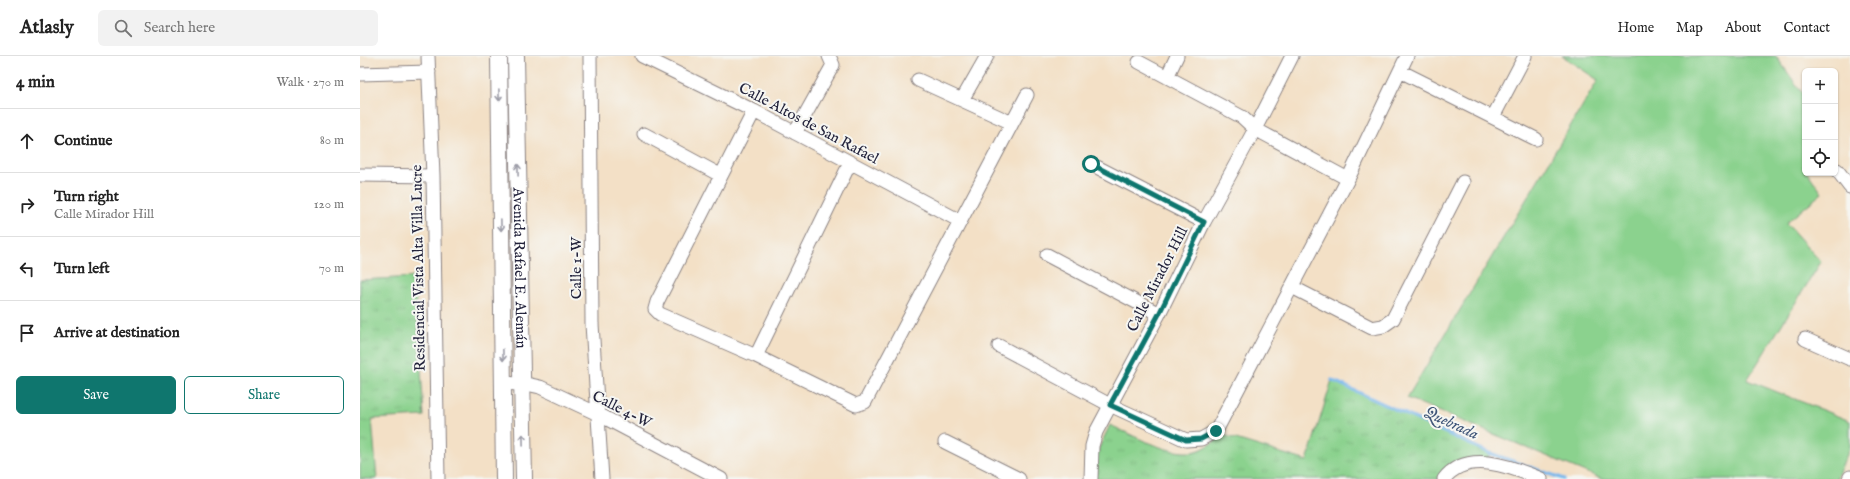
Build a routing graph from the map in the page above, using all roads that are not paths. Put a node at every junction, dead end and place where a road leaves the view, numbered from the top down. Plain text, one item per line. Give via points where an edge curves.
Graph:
1 (428, 56) edge
2 (499, 56) edge
3 (516, 56) edge
4 (590, 56) edge
5 (642, 56) edge
6 (829, 56) edge
7 (987, 56) edge
8 (1177, 56) edge
9 (1292, 56) edge
10 (1407, 56) edge
11 (1525, 56) edge
12 (1139, 62) dead end
13 (429, 72) junction
14 (1400, 72) junction
15 (360, 74) edge
16 (1167, 76) junction
17 (918, 80) dead end
18 (1027, 95) dead end
19 (962, 100) junction
20 (754, 111) junction
21 (1493, 117) junction
22 (1012, 123) junction
23 (1255, 129) junction
24 (795, 133) junction
25 (644, 134) dead end
26 (1536, 139) dead end
27 (850, 163) junction
28 (1091, 164) dead end
29 (1838, 171) edge
30 (720, 175) junction
31 (360, 176) edge
32 (432, 176) junction
33 (1348, 179) junction
34 (1463, 182) dead end
35 (1850, 187) edge
36 (960, 221) junction
37 (1204, 222) junction
38 (1047, 255) dead end
39 (1292, 287) junction
40 (1159, 314) junction
41 (1805, 339) dead end
42 (999, 346) dead end
43 (756, 356) junction
44 (1850, 359) edge
45 (504, 383) junction
46 (523, 384) junction
47 (1110, 405) junction
48 (598, 414) junction
49 (945, 442) dead end
50 (438, 479) edge
51 (504, 479) edge
52 (524, 479) edge
53 (602, 479) edge
54 (721, 479) edge
55 (1019, 479) edge
56 (1091, 479) edge
57 (1444, 479) edge
58 (1541, 479) edge

1 - 13 street, Residencial Vista Alta Villa Lucre
2 -> 45 main road, Avenida Rafael E. Alemán
46 -> 3 main road, Avenida Rafael E. Alemán
4 - 48 street, Calle 1-W via 592,297
5 - 20 street, Calle Altos de San Rafael
6 - 24 street via 833,65
7 - 19 street
8 - 16 street
9 - 23 street, Calle Mirador Hill
10 - 14 street
11 - 21 street
12 - 16 street
13 - 15 street
13 - 32 street, Residencial Vista Alta Villa Lucre
14 - 21 street
14 - 33 street
16 - 23 street via 1242,117
17 - 19 street
18 - 22 street
19 - 22 street
20 - 24 street, Calle Altos de San Rafael
20 - 30 street
21 - 26 street
22 - 36 street
23 - 33 street
23 - 37 street, Calle Mirador Hill
24 - 27 street, Calle Altos de San Rafael
25 - 30 street
27 - 36 street, Calle Altos de San Rafael
27 - 43 street
28 - 37 street
29 - 35 street
30 - 43 street via 655,309 660,314
31 - 32 street
32 - 50 street, Residencial Vista Alta Villa Lucre
33 - 39 street
34 - 39 street via 1393,319 1383,326 1372,328
36 - 43 street via 865,402 856,405
37 - 40 street, Calle Mirador Hill
38 - 40 street
39 - 47 street via 1216,431 1201,439 1186,440
40 - 47 street, Calle Mirador Hill
41 - 44 street
42 - 47 street
45 - 46 street, Calle 4-W
45 - 51 main road, Avenida Rafael E. Alemán
46 - 48 street, Calle 4-W via 540,387
52 -> 46 main road, Avenida Rafael E. Alemán
47 - 56 street, Calle Mirador Hill via 1092,446
48 - 53 street, Calle 1-W
48 - 54 street, Calle 4-W
49 - 55 street
57 - 58 street via 1460,466 1488,462

